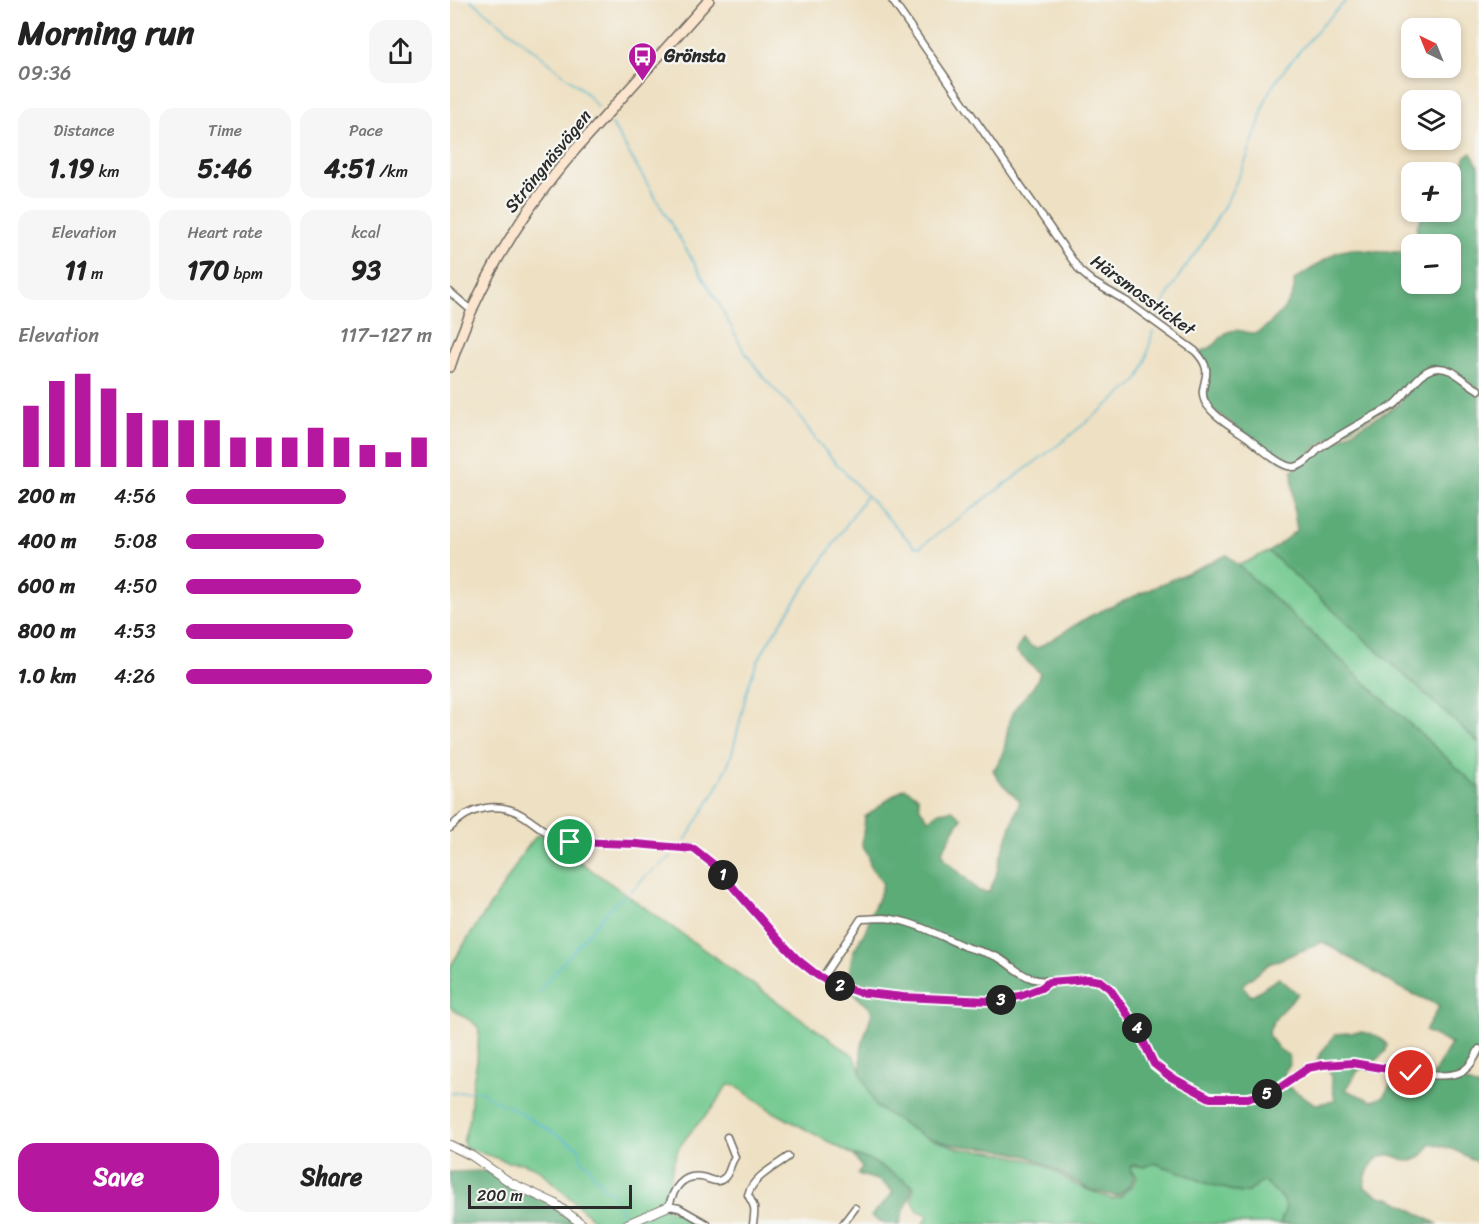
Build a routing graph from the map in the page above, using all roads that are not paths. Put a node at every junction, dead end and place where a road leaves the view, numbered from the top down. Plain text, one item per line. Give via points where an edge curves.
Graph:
1 (710, 0) edge
2 (892, 0) edge
3 (451, 290) edge
4 (472, 311) junction
5 (450, 367) edge
6 (1479, 390) edge
7 (450, 828) edge
8 (822, 978) junction
9 (1049, 982) junction
10 (1479, 1049) edge
11 (727, 1137) dead end
12 (450, 1145) edge
13 (788, 1157) dead end
14 (669, 1206) junction
15 (855, 1208) dead end
16 (582, 1224) edge
17 (627, 1224) edge
18 (707, 1224) edge
19 (753, 1224) edge
20 (843, 1224) edge

1 - 4 main road, Strängnäsvägen via 554,174 518,224
2 - 6 street, Härsmossticket via 1080,271 1195,351 1207,373 1203,392 1209,408 1279,461 1300,465 1327,444 1394,405 1420,375 1433,368 1452,372
3 - 4 street
4 - 5 main road, Strängnäsvägen
7 - 8 street via 471,812 492,807 516,812 561,841 694,849 713,864 788,950
8 - 9 street via 876,995 969,1001 1020,996
8 - 9 street via 861,919 882,918 936,933 996,957 1026,976
9 - 10 street via 1095,979 1105,984 1137,1028 1154,1064 1215,1099 1269,1094 1308,1068 1323,1065 1353,1063 1424,1075 1455,1074 1469,1067
11 - 14 street via 735,1157 728,1174 715,1182 704,1177 685,1181 673,1191
12 - 16 street via 472,1155 511,1183 554,1203
13 - 19 street via 750,1188 748,1196 756,1210
14 - 17 street
14 - 18 street
15 - 20 street

